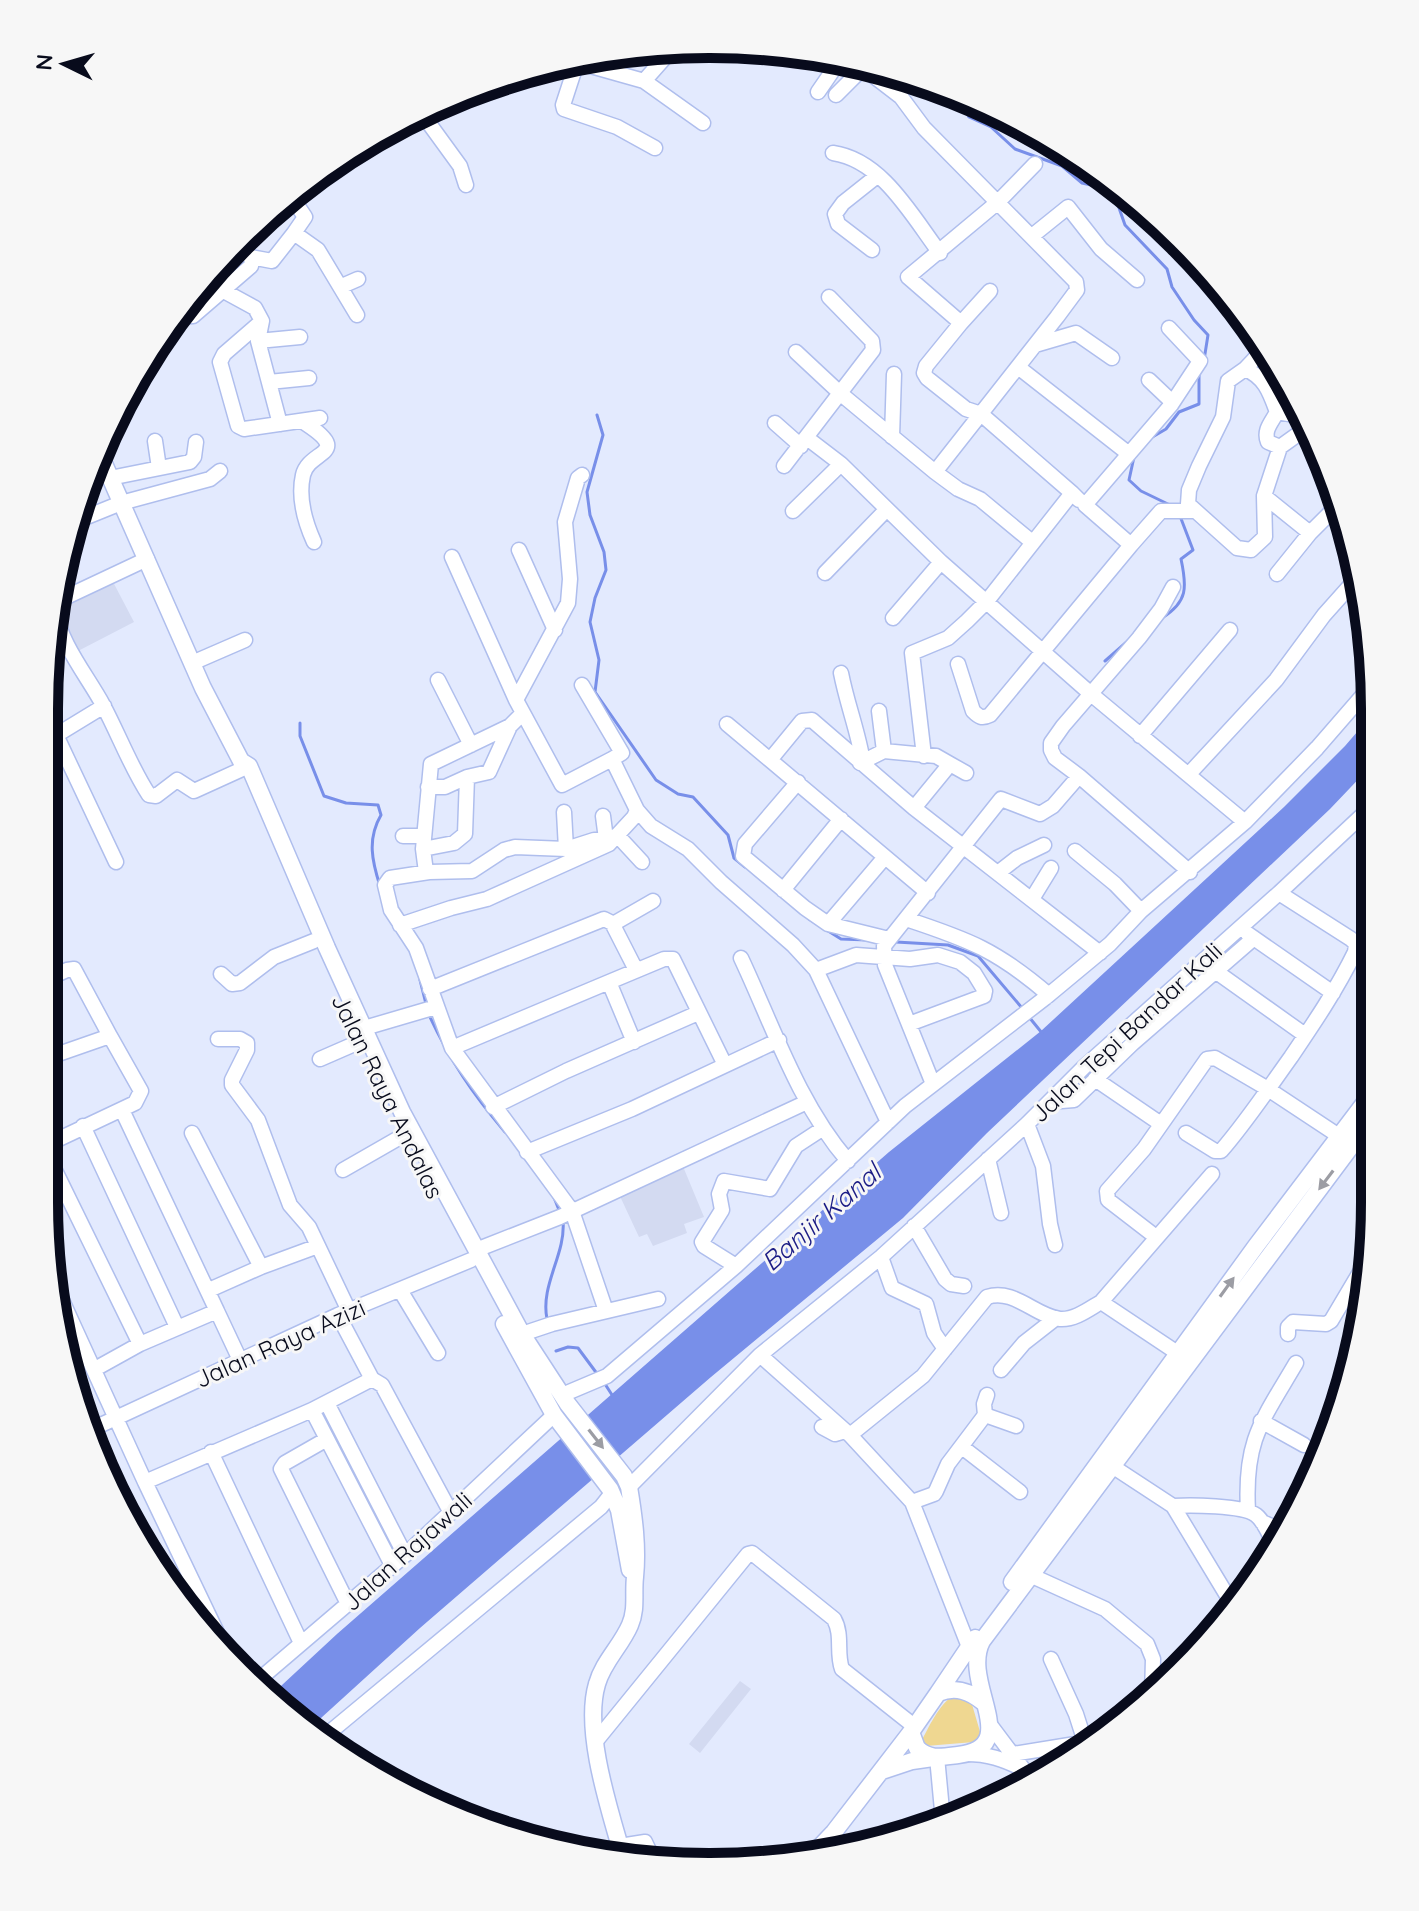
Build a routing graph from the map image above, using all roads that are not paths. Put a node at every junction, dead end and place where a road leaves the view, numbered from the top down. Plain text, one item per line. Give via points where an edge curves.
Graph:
1 (663, 59) edge
2 (602, 68) edge
3 (833, 70) edge
4 (579, 72) edge
5 (853, 75) edge
6 (879, 80) edge
7 (644, 81) junction
8 (818, 92) dead end
9 (836, 95) dead end
10 (428, 122) edge
11 (703, 123) dead end
12 (655, 148) dead end
13 (833, 153) dead end
14 (1035, 164) dead end
15 (877, 176) junction
16 (466, 185) dead end
17 (998, 202) junction
18 (297, 206) edge
19 (294, 233) junction
20 (1032, 236) junction
21 (872, 250) dead end
22 (247, 252) edge
23 (940, 253) junction
24 (358, 279) dead end
25 (1137, 280) dead end
26 (342, 286) junction
27 (222, 290) junction
28 (990, 291) dead end
29 (829, 297) dead end
30 (357, 315) dead end
31 (191, 316) edge
32 (262, 321) junction
33 (961, 323) junction
34 (1169, 328) dead end
35 (300, 337) dead end
36 (258, 341) junction
37 (1035, 345) junction
38 (796, 352) dead end
39 (1112, 358) dead end
40 (1257, 358) edge
41 (1018, 367) junction
42 (1245, 369) junction
43 (894, 374) dead end
44 (309, 378) dead end
45 (1149, 380) dead end
46 (269, 382) junction
47 (841, 394) junction
48 (1171, 405) junction
49 (1277, 412) junction
50 (981, 414) junction
51 (1290, 414) edge
52 (320, 418) dead end
53 (302, 421) junction
54 (775, 423) dead end
55 (280, 424) junction
56 (1299, 433) edge
57 (892, 437) junction
58 (155, 441) dead end
59 (196, 442) dead end
60 (804, 442) junction
61 (1280, 447) junction
62 (1129, 454) junction
63 (841, 464) junction
64 (784, 466) dead end
65 (105, 467) edge
66 (159, 468) junction
67 (220, 471) dead end
68 (935, 472) junction
69 (582, 475) dead end
70 (110, 478) junction
71 (1072, 493) junction
72 (1264, 496) junction
73 (121, 503) junction
74 (1085, 505) junction
75 (887, 509) junction
76 (1190, 510) junction
77 (793, 511) dead end
78 (1330, 513) edge
79 (88, 516) edge
80 (1310, 533) junction
81 (314, 542) dead end
82 (1032, 542) junction
83 (1131, 545) junction
84 (519, 550) dead end
85 (452, 557) dead end
86 (147, 559) junction
87 (941, 562) junction
88 (825, 573) dead end
89 (1277, 574) dead end
90 (1173, 587) dead end
91 (1349, 587) edge
92 (69, 596) edge
93 (987, 601) junction
94 (893, 618) dead end
95 (555, 630) junction
96 (1230, 630) dead end
97 (63, 632) edge
98 (245, 640) dead end
99 (1045, 652) junction
100 (192, 663) junction
101 (958, 664) dead end
102 (841, 673) dead end
103 (438, 680) dead end
104 (582, 685) dead end
105 (1091, 694) junction
106 (1361, 698) edge
107 (104, 706) junction
108 (519, 706) junction
109 (879, 711) dead end
110 (727, 724) dead end
111 (510, 726) junction
112 (58, 734) edge
113 (1140, 736) junction
114 (471, 745) junction
115 (58, 751) edge
116 (884, 751) junction
117 (924, 756) junction
118 (612, 759) junction
119 (770, 760) junction
120 (862, 762) junction
121 (950, 764) junction
122 (244, 766) junction
123 (966, 773) dead end
124 (1189, 774) junction
125 (1079, 776) junction
126 (467, 777) junction
127 (798, 782) junction
128 (428, 787) junction
129 (914, 808) junction
130 (637, 810) junction
131 (564, 812) dead end
132 (603, 816) dead end
133 (1361, 816) edge
134 (841, 819) junction
135 (1245, 822) junction
136 (403, 836) dead end
137 (612, 838) junction
138 (424, 843) junction
139 (1044, 845) dead end
140 (963, 846) junction
141 (566, 849) junction
142 (1075, 851) dead end
143 (281, 852) junction
144 (885, 857) junction
145 (116, 862) dead end
146 (642, 862) dead end
147 (1051, 868) dead end
148 (426, 872) junction
149 (999, 872) junction
150 (1190, 872) junction
151 (783, 890) junction
152 (928, 893) junction
153 (1279, 893) junction
154 (1032, 899) junction
155 (653, 901) dead end
156 (1141, 911) junction
157 (906, 919) junction
158 (613, 924) junction
159 (828, 924) junction
160 (400, 925) junction
161 (1239, 927) junction
162 (1254, 938) junction
163 (314, 941) junction
164 (886, 946) junction
165 (1100, 953) junction
166 (741, 958) dead end
167 (1202, 961) junction
168 (636, 970) junction
169 (816, 970) junction
170 (1216, 972) junction
171 (221, 974) dead end
172 (58, 975) edge
173 (609, 982) junction
174 (430, 989) junction
175 (1333, 993) junction
176 (1047, 997) junction
177 (431, 1008) junction
178 (698, 1013) junction
179 (909, 1024) junction
180 (358, 1034) junction
181 (1305, 1035) junction
182 (110, 1036) junction
183 (218, 1039) dead end
184 (779, 1040) junction
185 (634, 1042) junction
186 (452, 1048) junction
187 (58, 1054) edge
188 (320, 1059) dead end
189 (725, 1065) junction
190 (1095, 1079) junction
191 (933, 1084) junction
192 (1268, 1089) junction
193 (807, 1102) junction
194 (1049, 1102) junction
195 (493, 1107) junction
196 (1361, 1107) edge
197 (122, 1110) junction
198 (888, 1122) junction
199 (1027, 1124) junction
200 (1161, 1124) junction
201 (83, 1126) junction
202 (822, 1129) junction
203 (1361, 1132) edge
204 (192, 1133) dead end
205 (1186, 1133) dead end
206 (404, 1135) junction
207 (1339, 1136) junction
208 (58, 1139) edge
209 (527, 1152) junction
210 (988, 1159) junction
211 (848, 1161) junction
212 (343, 1170) dead end
213 (1212, 1174) dead end
214 (58, 1176) edge
215 (436, 1184) junction
216 (567, 1213) junction
217 (1001, 1213) dead end
218 (914, 1226) junction
219 (1275, 1234) junction
220 (1156, 1237) junction
221 (1055, 1245) dead end
222 (318, 1246) junction
223 (474, 1255) junction
224 (881, 1257) junction
225 (736, 1266) junction
226 (261, 1267) junction
227 (1356, 1279) edge
228 (964, 1286) dead end
229 (209, 1290) junction
230 (400, 1290) junction
231 (658, 1299) dead end
232 (1101, 1302) junction
233 (217, 1311) junction
234 (606, 1311) junction
235 (68, 1313) edge
236 (344, 1313) junction
237 (1056, 1318) junction
238 (177, 1327) junction
239 (1288, 1334) dead end
240 (517, 1337) junction
241 (140, 1344) junction
242 (945, 1349) junction
243 (438, 1353) dead end
244 (1179, 1354) junction
245 (760, 1355) junction
246 (240, 1360) junction
247 (1296, 1363) dead end
248 (95, 1369) junction
249 (1001, 1370) dead end
250 (372, 1379) junction
251 (1162, 1387) junction
252 (987, 1395) dead end
253 (565, 1399) junction
254 (327, 1403) junction
255 (312, 1410) junction
256 (985, 1415) junction
257 (117, 1418) junction
258 (556, 1418) junction
259 (1261, 1421) junction
260 (99, 1426) edge
261 (1016, 1426) dead end
262 (822, 1427) dead end
263 (847, 1433) junction
264 (327, 1439) junction
265 (1304, 1445) dead end
266 (962, 1447) junction
267 (211, 1452) junction
268 (1112, 1466) junction
269 (364, 1475) junction
270 (626, 1481) junction
271 (145, 1482) junction
272 (350, 1482) junction
273 (1020, 1492) dead end
274 (608, 1496) junction
275 (912, 1502) junction
276 (1173, 1506) junction
277 (1248, 1511) junction
278 (451, 1513) junction
279 (1261, 1522) junction
280 (1274, 1527) edge
281 (1269, 1535) edge
282 (405, 1555) junction
283 (392, 1565) junction
284 (1030, 1575) junction
285 (635, 1578) junction
286 (1227, 1596) edge
287 (348, 1604) junction
288 (209, 1617) edge
289 (301, 1643) junction
290 (972, 1650) junction
291 (1051, 1659) dead end
292 (264, 1676) edge
293 (1152, 1678) edge
294 (938, 1693) junction
295 (984, 1703) junction
296 (991, 1726) junction
297 (912, 1729) junction
298 (331, 1731) edge
299 (1085, 1733) edge
300 (596, 1741) junction
301 (1067, 1746) edge
302 (966, 1754) junction
303 (1013, 1754) junction
304 (936, 1757) junction
305 (881, 1772) junction
306 (1023, 1772) edge
307 (1024, 1772) edge
308 (942, 1809) edge
309 (823, 1842) edge
310 (620, 1846) edge
311 (631, 1848) edge
312 (649, 1850) edge

1 - 7 street
2 - 7 street
3 - 8 street
4 - 12 street via 564,109 617,127
5 - 9 street
6 - 17 street via 901,97 924,128
7 - 11 street
10 - 16 street via 460,166
13 - 15 street via 846,155
14 - 17 street
15 - 21 street via 835,214 838,224
15 - 23 street
17 - 20 street
17 - 23 street
18 - 19 street via 305,217
19 - 22 street via 272,261
19 - 26 street via 316,248
20 - 25 street via 1068,207 1101,249
20 - 37 street via 1077,286
22 - 27 street via 251,266
23 - 33 street via 908,277
24 - 26 street
26 - 30 street
27 - 31 street
27 - 32 street via 255,308
28 - 33 street
29 - 47 street via 873,344
32 - 36 street
32 - 55 street via 222,357 221,370 238,426
33 - 50 street via 924,373 966,409
34 - 48 street via 1200,361
35 - 36 street
36 - 46 street
37 - 39 street via 1076,333
37 - 41 street
38 - 47 street
40 - 42 street
41 - 50 street
41 - 62 street
42 - 49 street via 1261,378
42 - 76 street via 1226,384 1223,417 1187,497
43 - 57 street
44 - 46 street
45 - 48 street
46 - 55 street
47 - 57 street
47 - 60 street
48 - 62 street
49 - 51 street
49 - 61 street via 1266,436
50 - 68 street
50 - 71 street
52 - 53 street
53 - 55 street
53 - 81 street via 326,441 325,450 303,474 304,513
54 - 60 street
56 - 61 street
57 - 68 street
58 - 66 street
59 - 66 street via 190,462
60 - 63 street
60 - 64 street
61 - 72 street
62 - 74 street
63 - 75 street
63 - 77 street
65 - 70 main road, Jalan Raya Andalas
66 - 70 street
67 - 73 street via 210,479
68 - 82 street via 980,499
69 - 95 street via 565,522 568,603
70 - 73 main road, Jalan Raya Andalas
71 - 74 street
71 - 82 street
72 - 76 street via 1267,530 1251,550 1237,548
72 - 80 street
73 - 79 street
73 - 86 main road, Jalan Raya Andalas
74 - 83 street
75 - 87 street
75 - 88 street
76 - 83 street via 1161,511
78 - 80 street
80 - 89 street
82 - 93 street
83 - 99 street
84 - 95 street
85 - 108 street
86 - 92 street
86 - 100 main road, Jalan Raya Andalas
87 - 93 street
87 - 94 street
90 - 105 street via 1139,638
91 - 124 street via 1276,680
93 - 99 street
93 - 117 street via 948,638 912,653
95 - 108 street
96 - 113 street
97 - 107 street
98 - 100 street
99 - 101 street via 984,718 973,711
99 - 105 street
100 - 122 main road, Jalan Raya Andalas
102 - 120 street
103 - 114 street
104 - 118 street via 622,753
105 - 113 street
105 - 125 street via 1051,743 1055,758
106 - 135 street
107 - 112 street
107 - 122 street via 151,796 175,781 194,791
108 - 111 street
108 - 118 street via 562,785
109 - 116 street
110 - 119 street
111 - 114 street
111 - 126 street via 491,769
113 - 124 street
114 - 128 street via 432,763
115 - 145 street
116 - 117 street
116 - 120 street
117 - 121 street
118 - 130 street
119 - 120 street via 802,721 810,719
119 - 127 street
120 - 129 street
121 - 123 street
121 - 129 street
122 - 143 main road, Jalan Raya Andalas
124 - 135 street
125 - 140 street via 1047,812 1033,814 1001,799
125 - 150 street
126 - 128 street via 445,787
126 - 138 street via 465,834 454,843
127 - 134 street
127 - 151 street via 743,847 746,859
128 - 138 street
129 - 140 street
130 - 137 street
130 - 169 street via 651,826 688,849
131 - 141 street
132 - 137 street
133 - 153 street, Jalan Tepi Bandar Kali
134 - 144 street
134 - 151 street
135 - 150 street
136 - 138 street
137 - 141 street
137 - 146 street
137 - 160 street via 493,897
138 - 148 street
139 - 149 street
140 - 149 street
140 - 152 street
141 - 148 street via 515,847 472,871
142 - 156 street
143 - 163 main road, Jalan Raya Andalas
143 - 180 main road, Jalan Raya Andalas
144 - 152 street
144 - 159 street
147 - 154 street
148 - 160 street via 386,882
149 - 154 street
150 - 156 street
151 - 159 street
152 - 157 street
153 - 161 street, Jalan Tepi Bandar Kali
153 - 175 street via 1356,944
154 - 165 street
155 - 158 street
156 - 165 street
157 - 164 street
157 - 176 street via 986,948 1018,968
158 - 168 street
158 - 174 street via 599,920
159 - 164 street
160 - 174 street via 416,948
161 - 162 street
161 - 167 street, Jalan Tepi Bandar Kali
162 - 170 street
162 - 175 street
163 - 171 street via 269,959 240,983 232,984
163 - 180 main road, Jalan Raya Andalas
164 - 169 street
164 - 179 street
164 - 179 street via 914,959 938,955 960,962 985,991 970,1003
165 - 176 street
166 - 184 street
167 - 170 street
167 - 194 street, Jalan Tepi Bandar Kali
168 - 173 street
168 - 178 street via 673,959
169 - 198 street
170 - 181 street
170 - 190 street
172 - 182 street via 74,969
173 - 185 street
173 - 186 street
174 - 177 street
175 - 181 street
176 - 191 street
177 - 180 street
177 - 186 street
178 - 185 street
178 - 189 street
179 - 191 street
180 - 188 street
180 - 206 main road, Jalan Raya Andalas
180 - 215 main road, Jalan Raya Andalas
181 - 192 street
182 - 187 street
182 - 197 street via 141,1091 135,1103
183 - 222 street via 247,1043 232,1085 258,1120 290,1205
184 - 189 street
184 - 193 street
185 - 195 street
186 - 195 street
189 - 209 street
190 - 194 street via 1074,1100
190 - 200 street
191 - 198 street
192 - 200 street via 1211,1058
192 - 205 street via 1220,1151
192 - 207 street
193 - 202 street
193 - 216 street, Jalan Raya Azizi
194 - 199 street, Jalan Tepi Bandar Kali
195 - 209 street
196 - 207 main road
197 - 201 street
197 - 229 street
198 - 211 street
199 - 210 street, Jalan Tepi Bandar Kali
199 - 221 street via 1043,1166
200 - 220 street via 1107,1194
201 - 208 street
201 - 238 street
202 - 211 street
202 - 225 street via 796,1146 770,1189 724,1181 719,1194 722,1210 702,1242
203 -> 219 main road
204 - 226 street
206 - 212 street
206 - 215 main road, Jalan Raya Andalas
207 - 219 main road
209 - 216 street
210 - 217 street
210 - 218 street, Jalan Tepi Bandar Kali
211 - 225 street
213 - 220 street
214 - 241 street
215 - 223 main road, Jalan Raya Andalas
216 - 223 street, Jalan Raya Azizi
216 - 234 street
218 - 224 street, Jalan Tepi Bandar Kali
218 - 228 street via 945,1279
244 -> 219 main road
219 - 251 main road
220 - 232 street
222 - 226 street
222 - 236 street
223 - 230 street, Jalan Raya Azizi
223 - 240 main road, Jalan Raya Andalas
224 - 242 street via 892,1288 926,1304
224 - 245 street, Jalan Tepi Bandar Kali
225 - 253 street via 601,1379
226 - 229 street
227 - 239 street via 1331,1321 1293,1322
229 - 233 street
230 - 236 street, Jalan Raya Azizi
230 - 243 street
231 - 234 street
232 - 237 street via 1080,1314
232 - 244 street
233 - 238 street
233 - 246 street
234 - 240 street
235 - 248 street
236 - 246 street, Jalan Raya Azizi
236 - 250 street
237 - 242 street via 992,1295
237 - 249 street
238 - 241 street
240 - 253 main road, Jalan Raya Andalas
240 - 258 main road, Jalan Raya Andalas
241 - 248 street
242 - 263 street via 911,1388
244 - 251 main road
245 - 263 street
245 - 270 street, Jalan Tepi Bandar Kali
246 - 257 street, Jalan Raya Azizi
247 - 259 street
248 - 257 street
250 - 254 street
250 - 278 street via 382,1385
251 - 268 main road
251 - 290 main road via 1029,1557
252 - 256 street
253 -> 270 main road, Jalan Raya Andalas
254 - 255 street
254 - 269 street
255 - 264 street
255 - 267 street
256 - 261 street
256 - 266 street
257 - 260 street, Jalan Raya Azizi
257 - 271 street
258 - 274 main road, Jalan Raya Andalas
258 - 278 street, Jalan Rajawali
259 - 265 street
259 - 277 street via 1249,1463
262 - 263 street
263 - 275 street
264 - 272 street
264 - 287 street via 281,1469
266 - 273 street
266 - 275 street via 934,1494
267 - 271 street
267 - 289 street
268 - 276 street
268 - 284 main road
269 - 272 street
269 - 282 street
270 - 285 main road via 638,1564
271 - 288 street
272 - 283 street
274 - 285 main road via 619,1510 627,1565
274 - 298 street
275 - 290 street
276 - 277 street
276 - 286 street
277 - 279 street
278 - 282 street, Jalan Rajawali
279 - 280 street
279 - 281 street
282 - 283 street, Jalan Rajawali
283 - 287 street, Jalan Rajawali
284 - 290 main road
284 - 293 street via 1105,1609 1147,1644 1153,1654
285 - 300 main road via 633,1618 596,1685
287 - 289 street, Jalan Rajawali
289 - 292 street, Jalan Rajawali
290 - 294 main road
290 - 295 main road
291 - 299 street
294 - 295 main road via 960,1689
294 - 297 main road
295 - 296 main road
296 - 302 main road via 979,1750
296 - 303 street
297 - 300 street via 842,1669 834,1619 752,1553
297 - 304 main road via 917,1748
297 - 305 main road
300 - 310 main road
301 - 303 street
302 - 304 main road
302 - 306 street via 1001,1758
303 - 307 street
304 - 305 main road
304 - 308 street
305 - 309 main road
311 - 312 street via 645,1842

